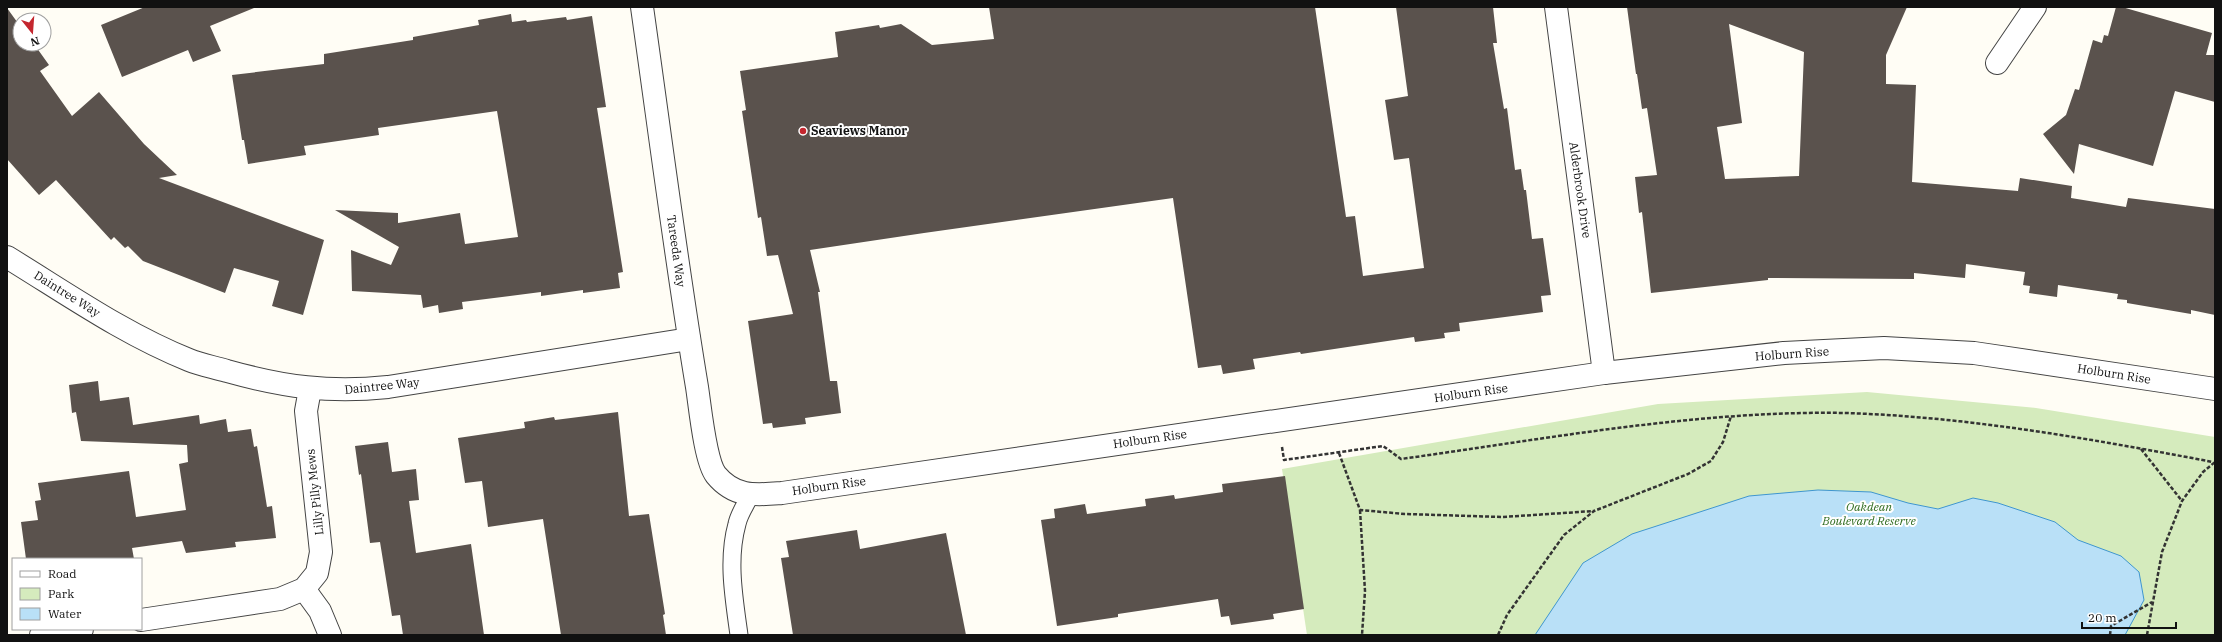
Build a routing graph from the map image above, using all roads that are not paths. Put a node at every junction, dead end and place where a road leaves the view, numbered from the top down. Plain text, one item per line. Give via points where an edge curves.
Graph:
1 (642, 7) edge
2 (1556, 7) edge
3 (2035, 7) edge
4 (1997, 63) dead end
5 (7, 257) edge
6 (689, 339) junction
7 (1604, 373) junction
8 (310, 389) junction
9 (2215, 389) edge
10 (730, 487) joint
11 (750, 496) junction
12 (304, 590) junction
13 (142, 620) edge
14 (75, 630) edge
15 (41, 635) edge
16 (330, 635) edge
17 (739, 635) edge

1 - 6 street, Tareeda Way
2 - 7 street, Alderbrook Drive
3 - 4 street
5 - 8 street, Daintree Way via 123,328 189,360 262,381
6 - 8 street, Daintree Way via 388,387 353,391
6 - 10 street, Tareeda Way via 708,452 715,474
7 - 9 street, Holburn Rise via 1784,353 1884,348 1974,353
7 - 11 street, Holburn Rise
8 - 12 street, Lilly Pilly Mews via 306,411 321,552 318,573
10 - 11 street, Holburn Rise
11 - 17 lane via 737,522 732,549
12 - 13 street, Lilly Pilly Mews via 280,600
12 - 16 street via 320,612
14 - 15 street

